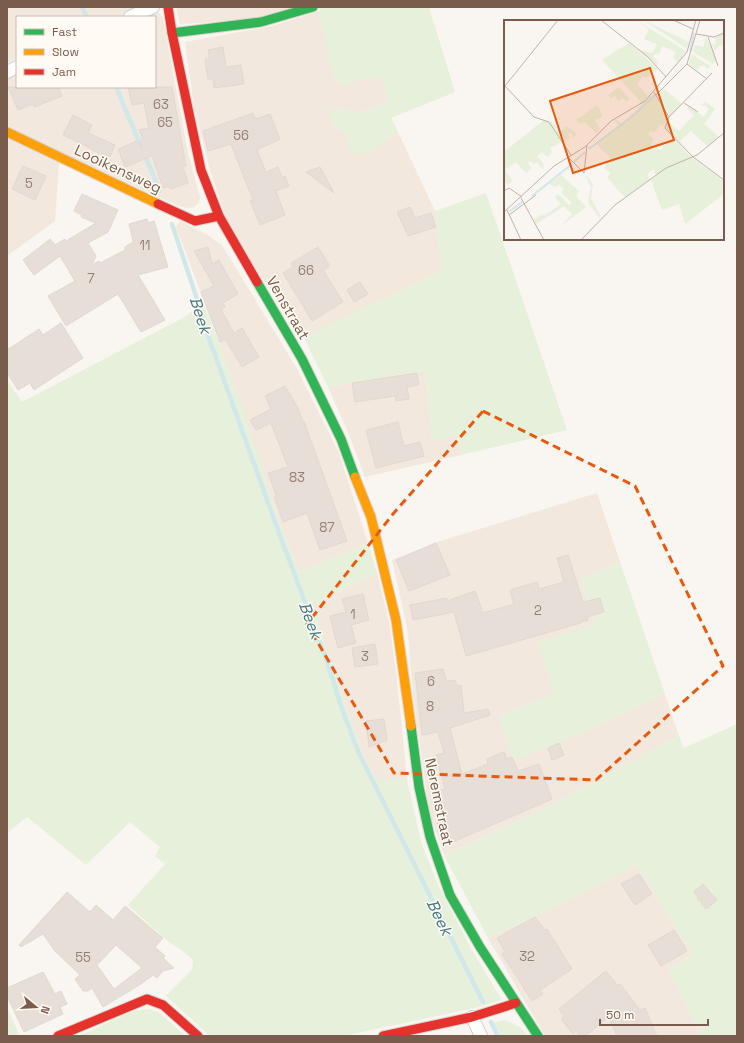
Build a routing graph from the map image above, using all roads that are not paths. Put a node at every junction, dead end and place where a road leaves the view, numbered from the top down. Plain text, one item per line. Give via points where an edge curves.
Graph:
1 (153, 7) edge
2 (168, 7) edge
3 (313, 7) edge
4 (132, 16) edge
5 (172, 33) junction
6 (16, 68) edge
7 (7, 72) edge
8 (7, 132) edge
9 (219, 216) junction
10 (396, 620) joint
11 (516, 1003) junction
12 (472, 1017) junction
13 (58, 1036) edge
14 (198, 1036) edge
15 (383, 1036) edge
16 (481, 1036) edge
17 (538, 1036) edge

1 - 4 street
2 - 5 street, Venstraat
3 - 5 street via 261,22
5 - 9 street, Venstraat via 201,170
6 - 7 street
8 - 9 street, Looikensweg via 195,220
9 - 10 street, Venstraat via 302,359 341,439 371,517
10 - 11 street, Neremstraat via 419,787 430,837 450,895
11 - 12 street
11 - 17 street, Neremstraat
12 - 15 street
12 - 16 street
13 - 14 street via 146,999 163,1005

